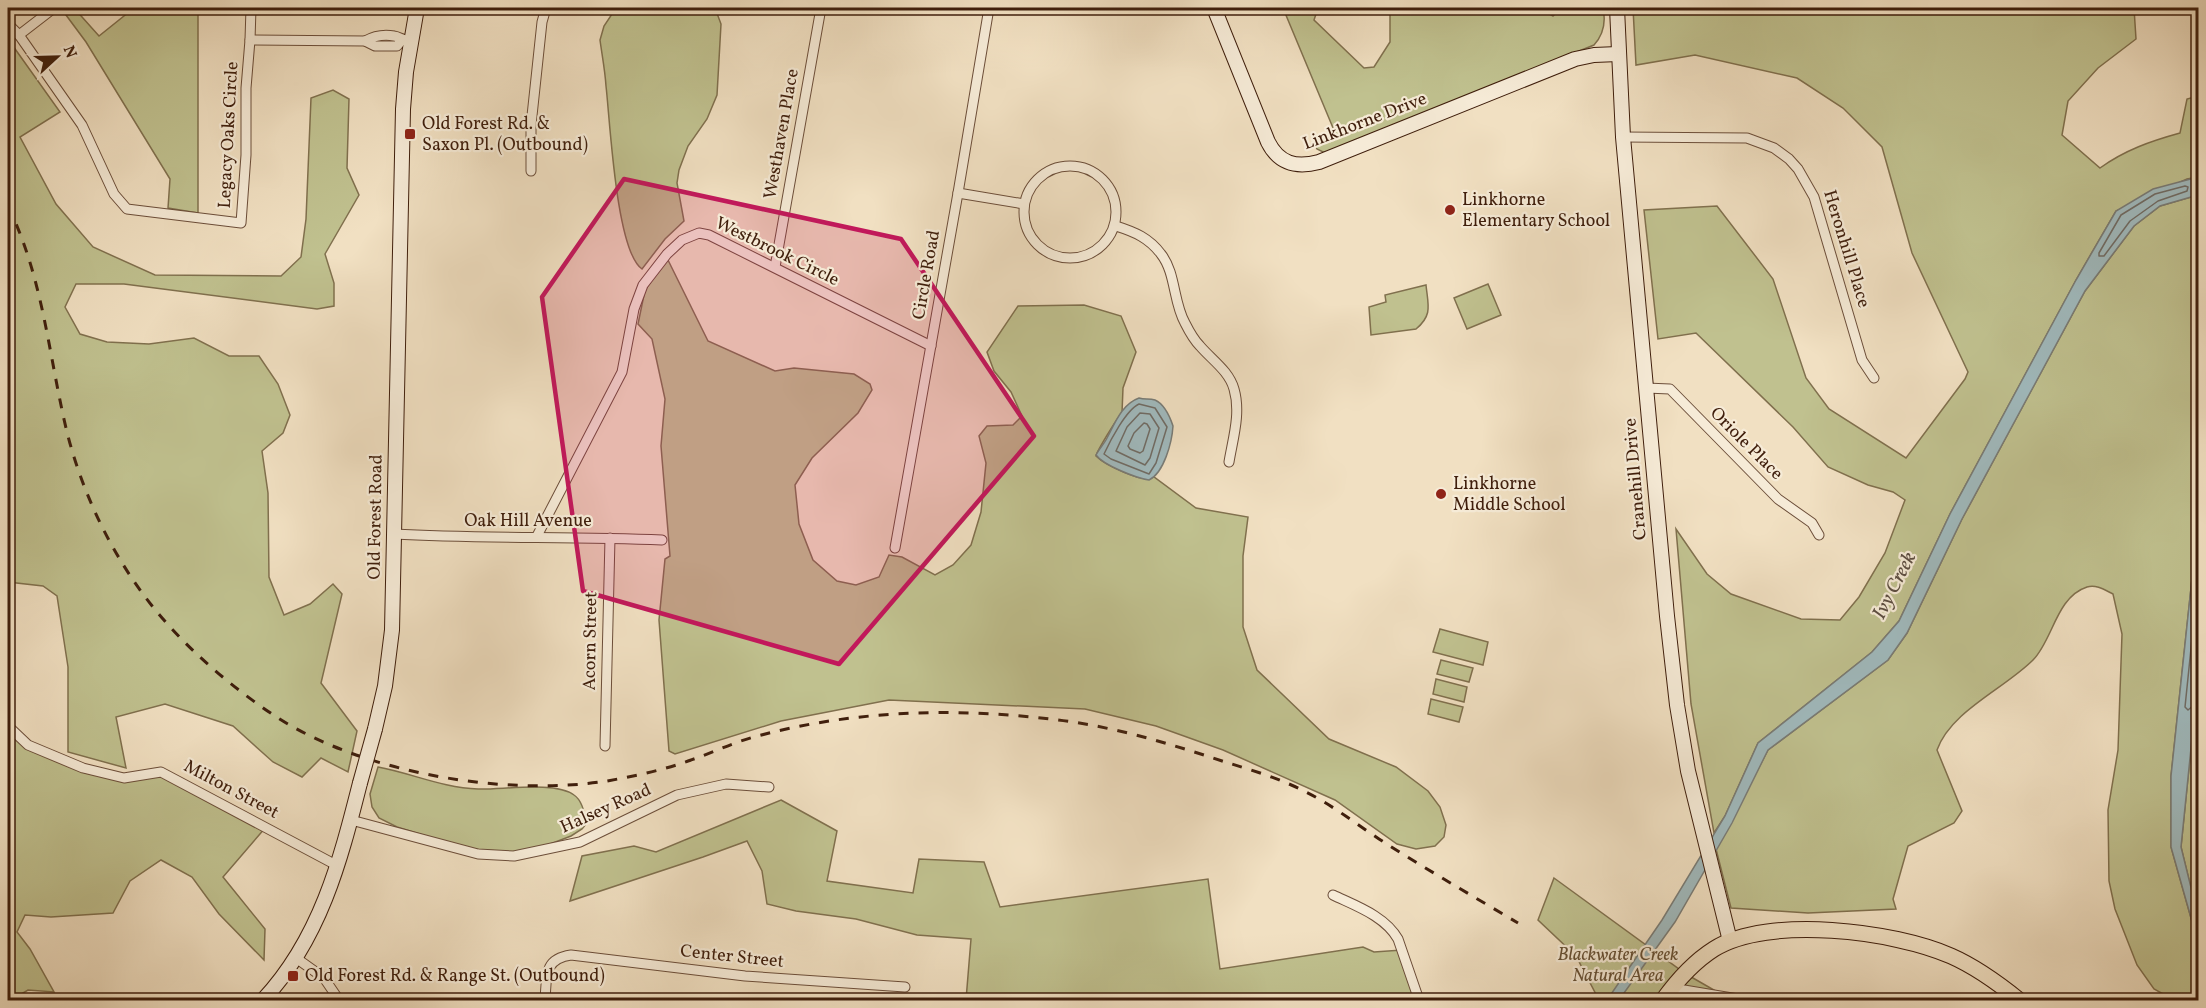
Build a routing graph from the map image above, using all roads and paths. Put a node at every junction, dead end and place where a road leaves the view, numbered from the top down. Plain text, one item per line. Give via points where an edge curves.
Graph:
1 (54, 8) edge
2 (251, 8) edge
3 (417, 8) edge
4 (546, 8) edge
5 (821, 8) edge
6 (989, 8) edge
7 (1214, 8) edge
8 (1617, 8) edge
9 (8, 24) edge
10 (19, 35) junction
11 (250, 40) junction
12 (407, 40) junction
13 (1618, 54) junction
14 (1623, 137) junction
15 (531, 171) dead end
16 (958, 192) junction
17 (1024, 204) junction
18 (1116, 226) junction
19 (775, 267) junction
20 (931, 346) junction
21 (1874, 378) dead end
22 (1646, 388) junction
23 (1228, 462) dead end
24 (394, 534) junction
25 (1819, 535) dead end
26 (537, 536) junction
27 (610, 538) junction
28 (662, 540) dead end
29 (895, 549) dead end
30 (8, 726) edge
31 (605, 746) dead end
32 (769, 787) dead end
33 (351, 820) junction
34 (338, 866) junction
35 (1334, 895) dead end
36 (1730, 941) junction
37 (296, 957) junction
38 (904, 987) dead end
39 (1668, 994) edge
40 (263, 1000) edge
41 (339, 1000) edge
42 (544, 1000) edge
43 (1419, 1000) edge
44 (1807, 1000) edge
45 (2019, 1000) edge

1 - 10 street
2 - 11 street, Legacy Oaks Circle
3 - 12 main road, Old Forest Road
4 - 15 street via 531,125
5 - 19 street, Westhaven Place
6 - 16 street, Circle Road
7 - 13 main road, Linkhorne Drive via 1268,142 1279,158 1293,164 1319,162 1575,59
8 - 13 main road, Cranehill Drive
9 - 10 street
10 - 11 street, Legacy Oaks Circle via 82,125 114,194 127,209 241,223
11 - 12 street via 365,40 375,45 397,46
12 - 24 main road, Old Forest Road
13 - 14 main road, Cranehill Drive
14 - 21 street, Heronhill Place via 1747,138 1774,148 1789,159 1814,197 1862,360
14 - 22 main road, Cranehill Drive
16 - 17 street
16 - 20 street, Circle Road
17 - 18 street via 1023,219 1037,246 1063,259 1078,259 1092,252
17 - 18 street via 1035,180 1046,172 1064,166 1084,168 1096,173 1113,193
18 - 23 street via 1149,240 1163,256 1184,321 1233,387 1237,403
19 - 20 street, Westbrook Circle
19 - 26 street, Westbrook Circle via 699,233 682,240 667,254 643,285 634,309 622,372
20 - 29 street, Circle Road
22 - 25 street, Oriole Place via 1670,389 1778,499 1812,523
22 - 36 main road, Cranehill Drive via 1685,759
24 - 26 street, Oak Hill Avenue
24 - 33 main road, Old Forest Road, bridge via 388,668
26 - 27 street, Oak Hill Avenue
27 - 28 street, Oak Hill Avenue
27 - 31 street, Acorn Street
30 - 34 street, Milton Street via 28,745 83,768 124,778 161,771
32 - 33 street, Halsey Road via 726,784 677,795 580,842 514,856 478,854
33 - 34 main road, Old Forest Road
34 - 37 main road, Old Forest Road via 319,916
35 - 43 street via 1371,913 1393,930
36 - 39 main road via 1705,956
36 - 45 main road via 1778,930 1886,937 1949,955
37 - 40 main road, Old Forest Road
37 - 41 street via 324,978
38 - 42 street, Center Street via 745,976 570,956 558,957 551,963
39 - 44 street

